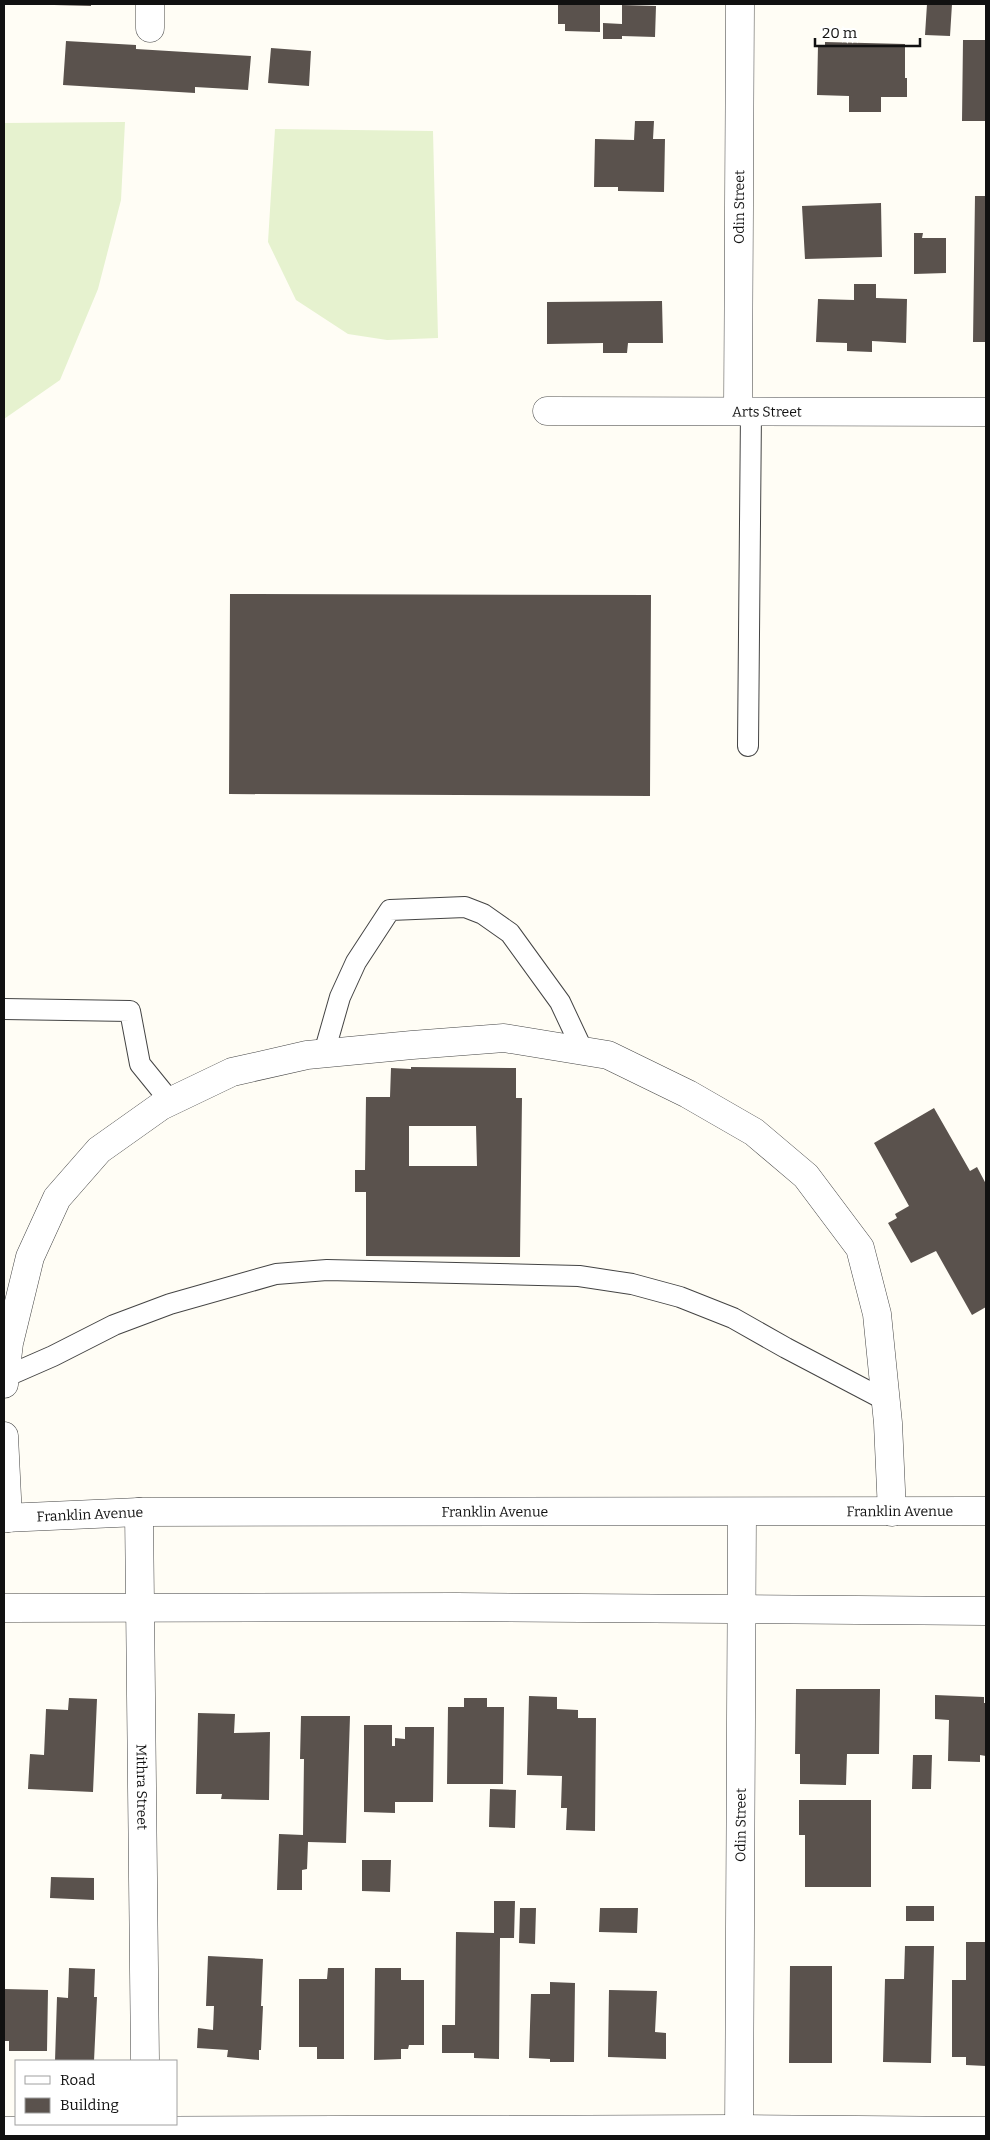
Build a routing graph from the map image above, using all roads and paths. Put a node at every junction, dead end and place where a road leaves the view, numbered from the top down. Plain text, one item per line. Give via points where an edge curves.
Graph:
1 (740, 4) edge
2 (547, 411) dead end
3 (744, 411) junction
4 (986, 412) edge
5 (748, 746) dead end
6 (4, 1009) edge
7 (583, 1051) junction
8 (324, 1053) junction
9 (170, 1102) junction
10 (4, 1380) edge
11 (885, 1400) junction
12 (4, 1436) edge
13 (986, 1511) edge
14 (139, 1512) junction
15 (742, 1512) junction
16 (892, 1512) junction
17 (6, 1518) edge
18 (4, 1608) edge
19 (139, 1608) junction
20 (742, 1609) junction
21 (986, 1610) edge
22 (145, 2060) edge
23 (146, 2130) edge
24 (4, 2131) edge
25 (986, 2131) edge
26 (739, 2133) edge

1 - 3 street, Odin Street
2 - 3 street, Arts Street
3 - 4 street, Arts Street
3 - 5 lane
6 - 9 lane via 130,1011 140,1064
7 - 8 street via 504,1038
7 - 8 lane via 560,1002 510,933 465,907 390,910 356,962 340,997
7 - 11 street via 608,1055 688,1094 754,1132 806,1176 860,1248 877,1314
8 - 9 street via 232,1072
9 - 10 street via 99,1150 57,1198 30,1257 9,1343
10 - 11 lane via 114,1325 170,1304 276,1274 327,1270 579,1276 632,1284 680,1297 733,1318
11 - 16 street
12 - 17 street
13 - 16 street, Franklin Avenue
14 - 15 street, Franklin Avenue
14 - 17 street, Franklin Avenue
14 - 19 street, Mithra Street
15 - 16 street, Franklin Avenue
15 - 20 street, Odin Street
18 - 19 street
19 - 20 street
19 - 22 street, Mithra Street
20 - 21 street
20 - 26 street, Odin Street
23 - 24 street
23 - 26 street
25 - 26 street

